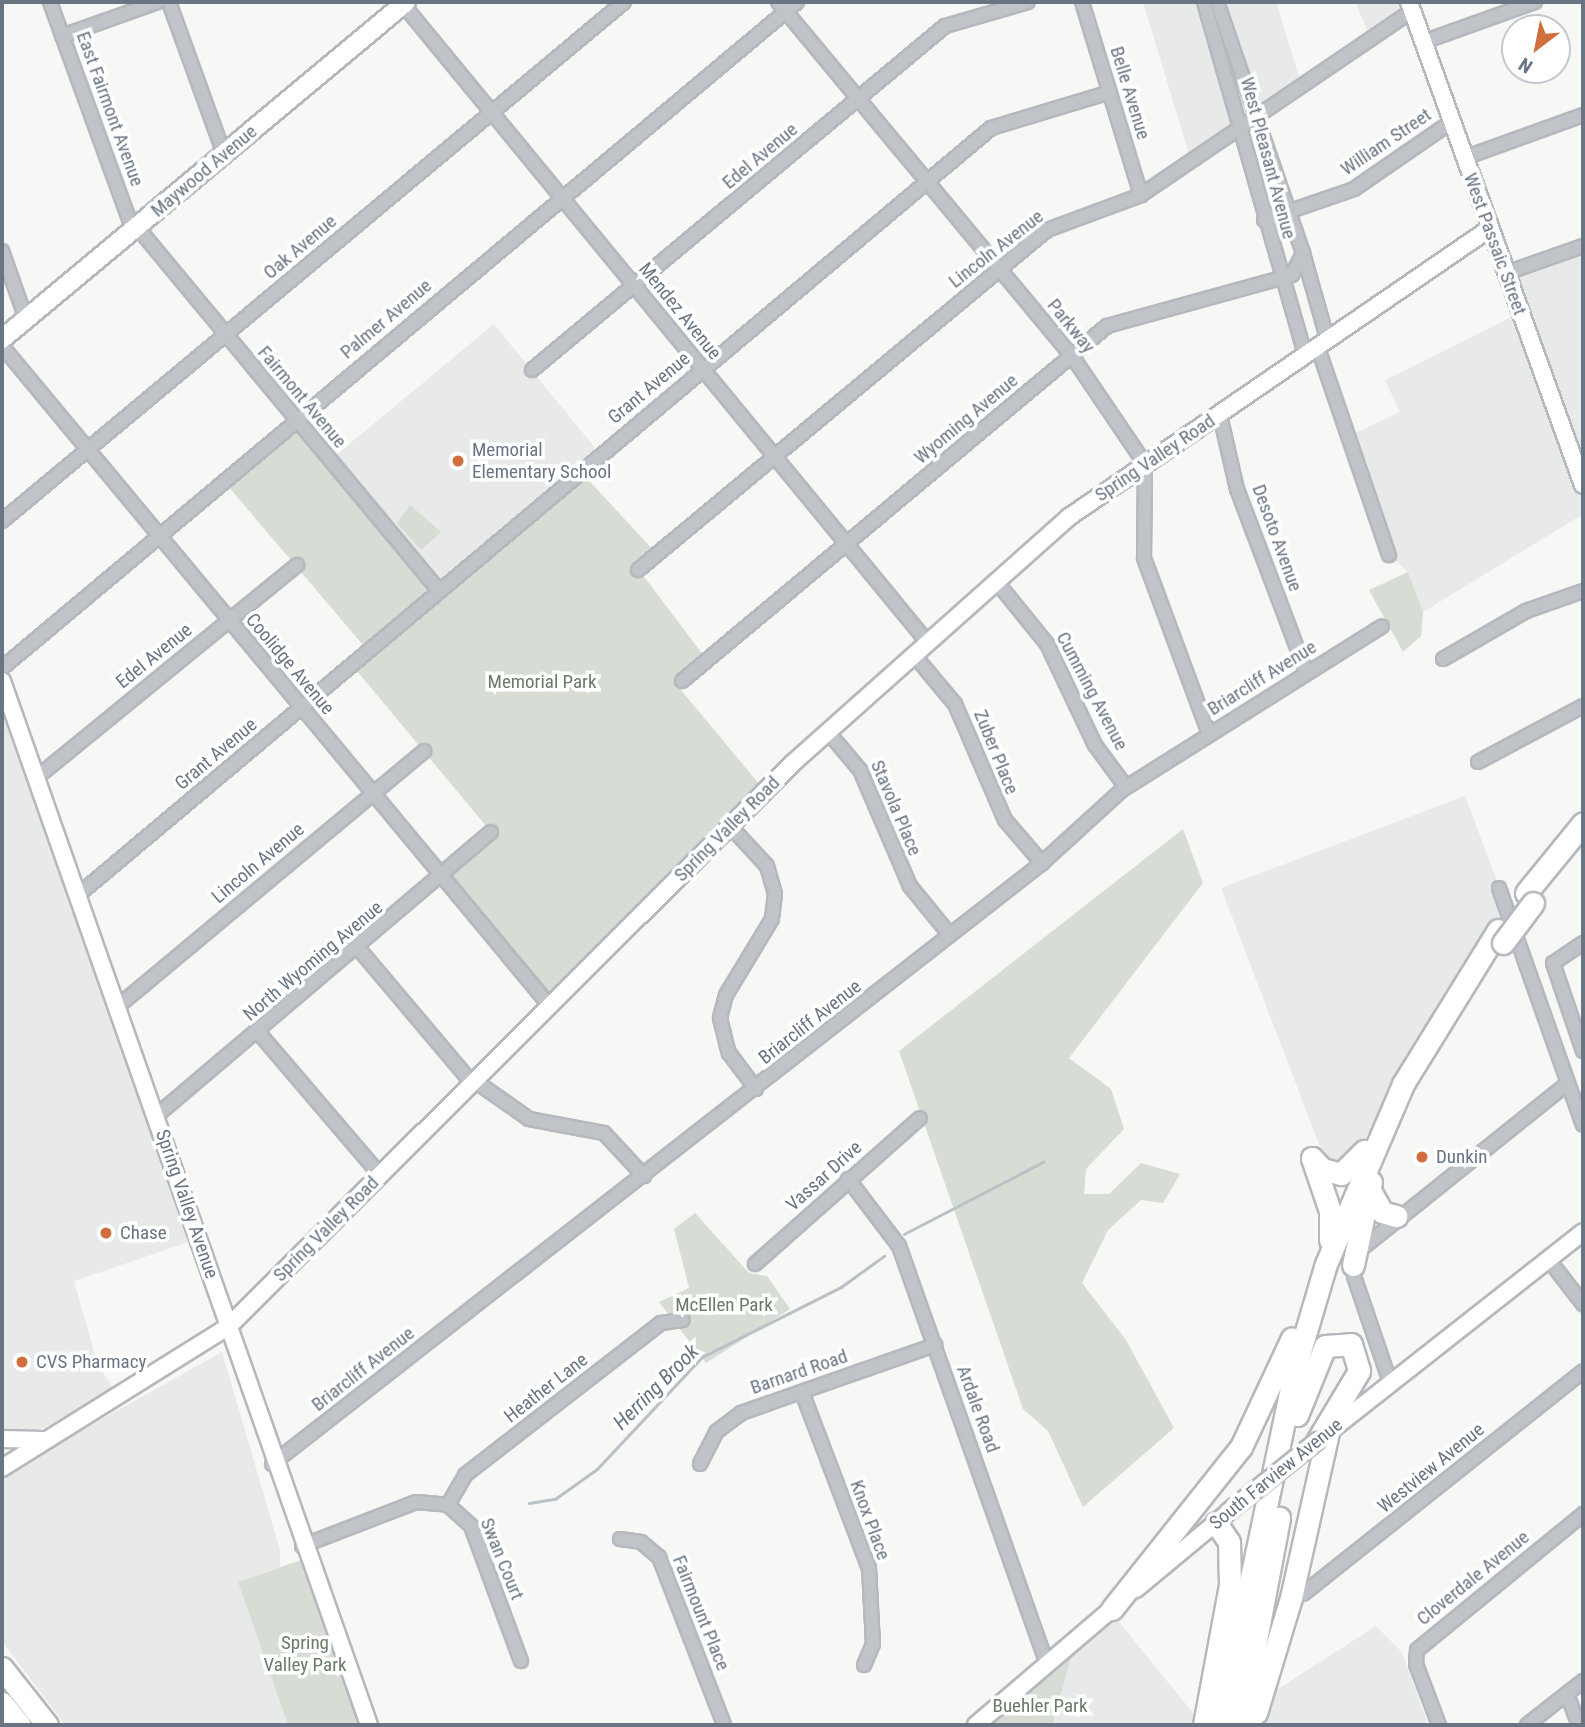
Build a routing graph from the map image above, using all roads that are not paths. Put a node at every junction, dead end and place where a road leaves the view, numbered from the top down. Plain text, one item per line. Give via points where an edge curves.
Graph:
1 (50, 2) edge
2 (158, 2) edge
3 (169, 2) edge
4 (624, 2) edge
5 (797, 2) edge
6 (1028, 2) edge
7 (1082, 2) edge
8 (1204, 2) edge
9 (1217, 2) edge
10 (1535, 2) edge
11 (404, 3) edge
12 (782, 6) edge
13 (1410, 7) edge
14 (62, 36) junction
15 (1423, 42) junction
16 (1110, 92) junction
17 (858, 99) junction
18 (492, 112) junction
19 (1583, 115) edge
20 (1451, 122) junction
21 (1248, 123) junction
22 (224, 154) junction
23 (1464, 158) junction
24 (927, 181) junction
25 (1141, 195) junction
26 (562, 198) junction
27 (1290, 212) junction
28 (1264, 220) junction
29 (135, 228) junction
30 (1489, 229) junction
31 (1583, 246) edge
32 (2, 251) edge
33 (1303, 253) junction
34 (999, 269) junction
35 (1506, 274) junction
36 (1281, 276) junction
37 (634, 285) junction
38 (26, 319) junction
39 (225, 335) junction
40 (2, 339) edge
41 (2, 346) edge
42 (1318, 348) junction
43 (1072, 356) junction
44 (702, 369) junction
45 (533, 370) dead end
46 (1220, 415) junction
47 (295, 419) junction
48 (87, 450) junction
49 (774, 456) junction
50 (1145, 464) junction
51 (1583, 485) edge
52 (2, 522) edge
53 (157, 533) junction
54 (846, 544) junction
55 (1389, 555) dead end
56 (297, 565) dead end
57 (638, 570) dead end
58 (996, 581) junction
59 (439, 591) junction
60 (1583, 591) edge
61 (229, 620) junction
62 (1382, 626) dead end
63 (928, 643) junction
64 (914, 655) junction
65 (1443, 659) dead end
66 (2, 668) edge
67 (1306, 672) junction
68 (2, 681) edge
69 (682, 681) dead end
70 (1583, 706) edge
71 (302, 708) junction
72 (828, 732) junction
73 (1209, 734) junction
74 (424, 751) dead end
75 (1478, 762) dead end
76 (36, 778) junction
77 (1126, 787) junction
78 (372, 792) junction
79 (1583, 823) edge
80 (730, 826) junction
81 (491, 832) dead end
82 (1583, 844) edge
83 (1042, 863) junction
84 (443, 877) junction
85 (1499, 888) dead end
86 (78, 895) junction
87 (1530, 898) junction
88 (950, 935) junction
89 (1500, 937) junction
90 (1583, 943) edge
91 (358, 948) junction
92 (550, 1006) junction
93 (117, 1007) junction
94 (258, 1032) junction
95 (1583, 1051) edge
96 (474, 1082) junction
97 (1567, 1084) junction
98 (756, 1089) junction
99 (156, 1116) junction
100 (920, 1118) dead end
101 (1583, 1125) edge
102 (1380, 1130) junction
103 (380, 1175) junction
104 (644, 1176) junction
105 (848, 1179) junction
106 (1371, 1187) junction
107 (1396, 1216) junction
108 (1583, 1232) edge
109 (1549, 1260) junction
110 (755, 1264) dead end
111 (1326, 1264) junction
112 (1353, 1265) junction
113 (1316, 1293) junction
114 (1583, 1304) edge
115 (683, 1320) dead end
116 (228, 1327) junction
117 (935, 1345) junction
118 (1583, 1371) edge
119 (1390, 1382) junction
120 (802, 1392) junction
121 (1297, 1415) junction
122 (1323, 1436) junction
123 (52, 1438) junction
124 (2, 1439) edge
125 (272, 1464) junction
126 (700, 1464) dead end
127 (2, 1468) edge
128 (448, 1505) junction
129 (1583, 1514) edge
130 (1222, 1518) junction
131 (620, 1539) dead end
132 (302, 1546) junction
133 (1303, 1594) dead end
134 (1112, 1609) junction
135 (521, 1661) dead end
136 (864, 1665) dead end
137 (1047, 1665) junction
138 (2, 1668) edge
139 (1583, 1681) edge
140 (1567, 1693) junction
141 (2, 1703) edge
142 (20, 1725) edge
143 (47, 1725) edge
144 (369, 1725) edge
145 (724, 1725) edge
146 (976, 1725) edge
147 (1204, 1725) edge
148 (1220, 1725) edge
149 (1240, 1725) edge
150 (1252, 1725) edge
151 (1439, 1725) edge
152 (1527, 1725) edge
153 (1579, 1725) edge

1 - 14 street, East Fairmont Avenue
2 - 14 street
3 - 22 street
4 - 18 street, Oak Avenue
5 - 12 street, Palmer Avenue
6 - 17 street, Edel Avenue via 945,26
7 - 16 street, Belle Avenue
8 - 21 street, West Pleasant Avenue
9 - 21 street, West Pleasant Avenue
10 - 15 street
11 - 18 street, Mendez Avenue
11 - 22 main road, Maywood Avenue
12 - 17 street, Parkway
12 - 26 street, Palmer Avenue
13 - 15 street, West Passaic Street
13 - 21 street, Lincoln Avenue
14 - 29 street, East Fairmont Avenue
15 - 20 street, West Passaic Street
16 - 24 street, Grant Avenue via 991,128
16 - 25 street, Belle Avenue
17 - 24 street, Parkway
17 - 37 street, Edel Avenue
18 - 26 street, Mendez Avenue
18 - 39 street, Oak Avenue
19 - 23 street
20 - 23 street, West Passaic Street
20 - 27 street, William Street via 1354,189
21 - 25 street, Lincoln Avenue
21 - 27 street, West Pleasant Avenue via 1271,149
21 - 28 street, West Pleasant Avenue
22 - 29 main road, Maywood Avenue
23 - 30 street, West Passaic Street
24 - 34 street, Parkway
24 - 44 street, Grant Avenue
25 - 34 street, Lincoln Avenue via 1061,222
26 - 37 street, Mendez Avenue
26 - 47 street, Palmer Avenue
27 - 28 street, William Street
27 - 33 street, West Pleasant Avenue
28 - 36 street, West Pleasant Avenue
29 - 38 main road, Maywood Avenue
29 - 39 street, Fairmont Avenue
30 - 35 street, West Passaic Street
30 - 42 street, Spring Valley Road
31 - 35 street
32 - 38 street
33 - 36 street, Wyoming Avenue via 1298,271
33 - 42 street, West Pleasant Avenue via 1327,338
34 - 43 street, Parkway
34 - 49 street, Lincoln Avenue
35 - 51 street, West Passaic Street
36 - 42 street, West Pleasant Avenue via 1304,351
36 - 43 street, Wyoming Avenue via 1108,326
37 - 44 street, Mendez Avenue
37 - 45 street, Edel Avenue
38 - 40 main road, Maywood Avenue
39 - 47 street, Fairmont Avenue
39 - 48 street, Oak Avenue
41 - 48 street, Coolidge Avenue
42 - 46 street, Spring Valley Road
42 - 55 street, West Pleasant Avenue
43 - 50 street, Parkway
43 - 54 street, Wyoming Avenue
44 - 49 street, Mendez Avenue
44 - 59 street, Grant Avenue
46 - 50 street, Spring Valley Road
46 - 67 street, Desoto Avenue via 1237,489
47 - 53 street, Palmer Avenue
47 - 59 street, Fairmont Avenue
48 - 52 street, Oak Avenue
48 - 53 street, Coolidge Avenue
49 - 54 street, Mendez Avenue
49 - 57 street, Lincoln Avenue
50 - 58 street, Spring Valley Road via 1069,517
50 - 73 street via 1144,558
53 - 61 street, Coolidge Avenue
53 - 66 street, Palmer Avenue
54 - 63 street, Mendez Avenue
54 - 69 street, Wyoming Avenue
56 - 61 street, Edel Avenue
58 - 63 street, Spring Valley Road
58 - 77 street, Cumming Avenue via 1053,653 1095,745
59 - 71 street, Grant Avenue
60 - 65 street via 1526,611
61 - 71 street, Coolidge Avenue
61 - 76 street, Edel Avenue
62 - 67 street, Briarcliff Avenue
63 - 64 street, Spring Valley Road
64 - 72 street, Spring Valley Road
64 - 83 street, Zuber Place via 955,704 1005,820
67 - 73 street, Briarcliff Avenue
68 - 76 street, Spring Valley Avenue
70 - 75 street
71 - 78 street, Coolidge Avenue
71 - 86 street, Grant Avenue
72 - 80 street, Spring Valley Road
72 - 88 street, Stavola Place via 860,770 910,886
73 - 77 street, Briarcliff Avenue
74 - 78 street, Lincoln Avenue
76 - 86 street, Spring Valley Avenue
77 - 83 street, Briarcliff Avenue
78 - 84 street, Coolidge Avenue
78 - 93 street, Lincoln Avenue
79 - 87 highway
80 - 92 street, Spring Valley Road
80 - 98 street via 766,866 775,894 766,931 726,995 720,1018 729,1054
81 - 84 street, North Wyoming Avenue
82 - 87 highway
83 - 88 street, Briarcliff Avenue
84 - 91 street, North Wyoming Avenue
84 - 92 street, Coolidge Avenue
85 - 97 street
86 - 93 street, Spring Valley Avenue
87 - 89 highway
88 - 98 street, Briarcliff Avenue
89 - 102 highway via 1430,1036
89 - 106 highway via 1420,1078
90 - 95 street via 1553,963
91 - 94 street, North Wyoming Avenue
91 - 96 street
92 - 96 street, Spring Valley Road
93 - 99 street, Spring Valley Avenue
94 - 99 street, North Wyoming Avenue
94 - 103 street
96 - 103 street, Spring Valley Road
96 - 104 street via 529,1119 604,1133
97 - 101 street
97 - 107 street
98 - 104 street, Briarcliff Avenue
99 - 116 street, Spring Valley Avenue
100 - 105 street, Vassar Drive
102 - 111 highway
102 - 111 highway via 1341,1174 1322,1169 1312,1158 1330,1211
103 - 116 street, Spring Valley Road
104 - 125 street, Briarcliff Avenue
105 - 110 street, Vassar Drive
105 - 117 street, Ardale Road via 890,1228
106 - 107 highway via 1381,1212
106 - 112 highway
106 - 121 highway via 1324,1310
107 - 112 street
108 - 109 street, South Farview Avenue
109 - 114 street
109 - 119 street, South Farview Avenue
111 - 113 highway
112 - 119 street
113 - 134 highway via 1241,1447
113 - 148 highway
115 - 128 street, Heather Lane via 661,1323 465,1475
116 - 123 street, Spring Valley Road
116 - 125 street, Spring Valley Avenue
117 - 120 street, Barnard Road
117 - 137 street, Ardale Road
118 - 133 street, Westview Avenue
119 - 122 street, South Farview Avenue
120 - 126 street, Barnard Road via 729,1420 706,1446
120 - 136 street, Knox Place via 869,1568 873,1644
121 - 122 highway via 1325,1346 1351,1343 1359,1371
121 - 149 highway via 1262,1633
122 - 130 street, South Farview Avenue, bridge
122 - 150 highway via 1292,1598
123 - 124 street
123 - 127 street, Spring Valley Road
125 - 132 street, Spring Valley Avenue
128 - 132 street via 416,1502
128 - 135 street, Swan Court via 471,1526
129 - 151 street, Cloverdale Avenue via 1417,1650 1416,1664
130 - 134 street, South Farview Avenue
130 - 147 highway via 1229,1542 1230,1585
131 - 145 street, Fairmount Place via 640,1542 659,1557
132 - 144 street, Spring Valley Avenue via 312,1556
134 - 137 street, South Farview Avenue
137 - 146 street, South Farview Avenue
138 - 143 highway
139 - 140 street
140 - 152 street
140 - 153 street
141 - 142 highway

